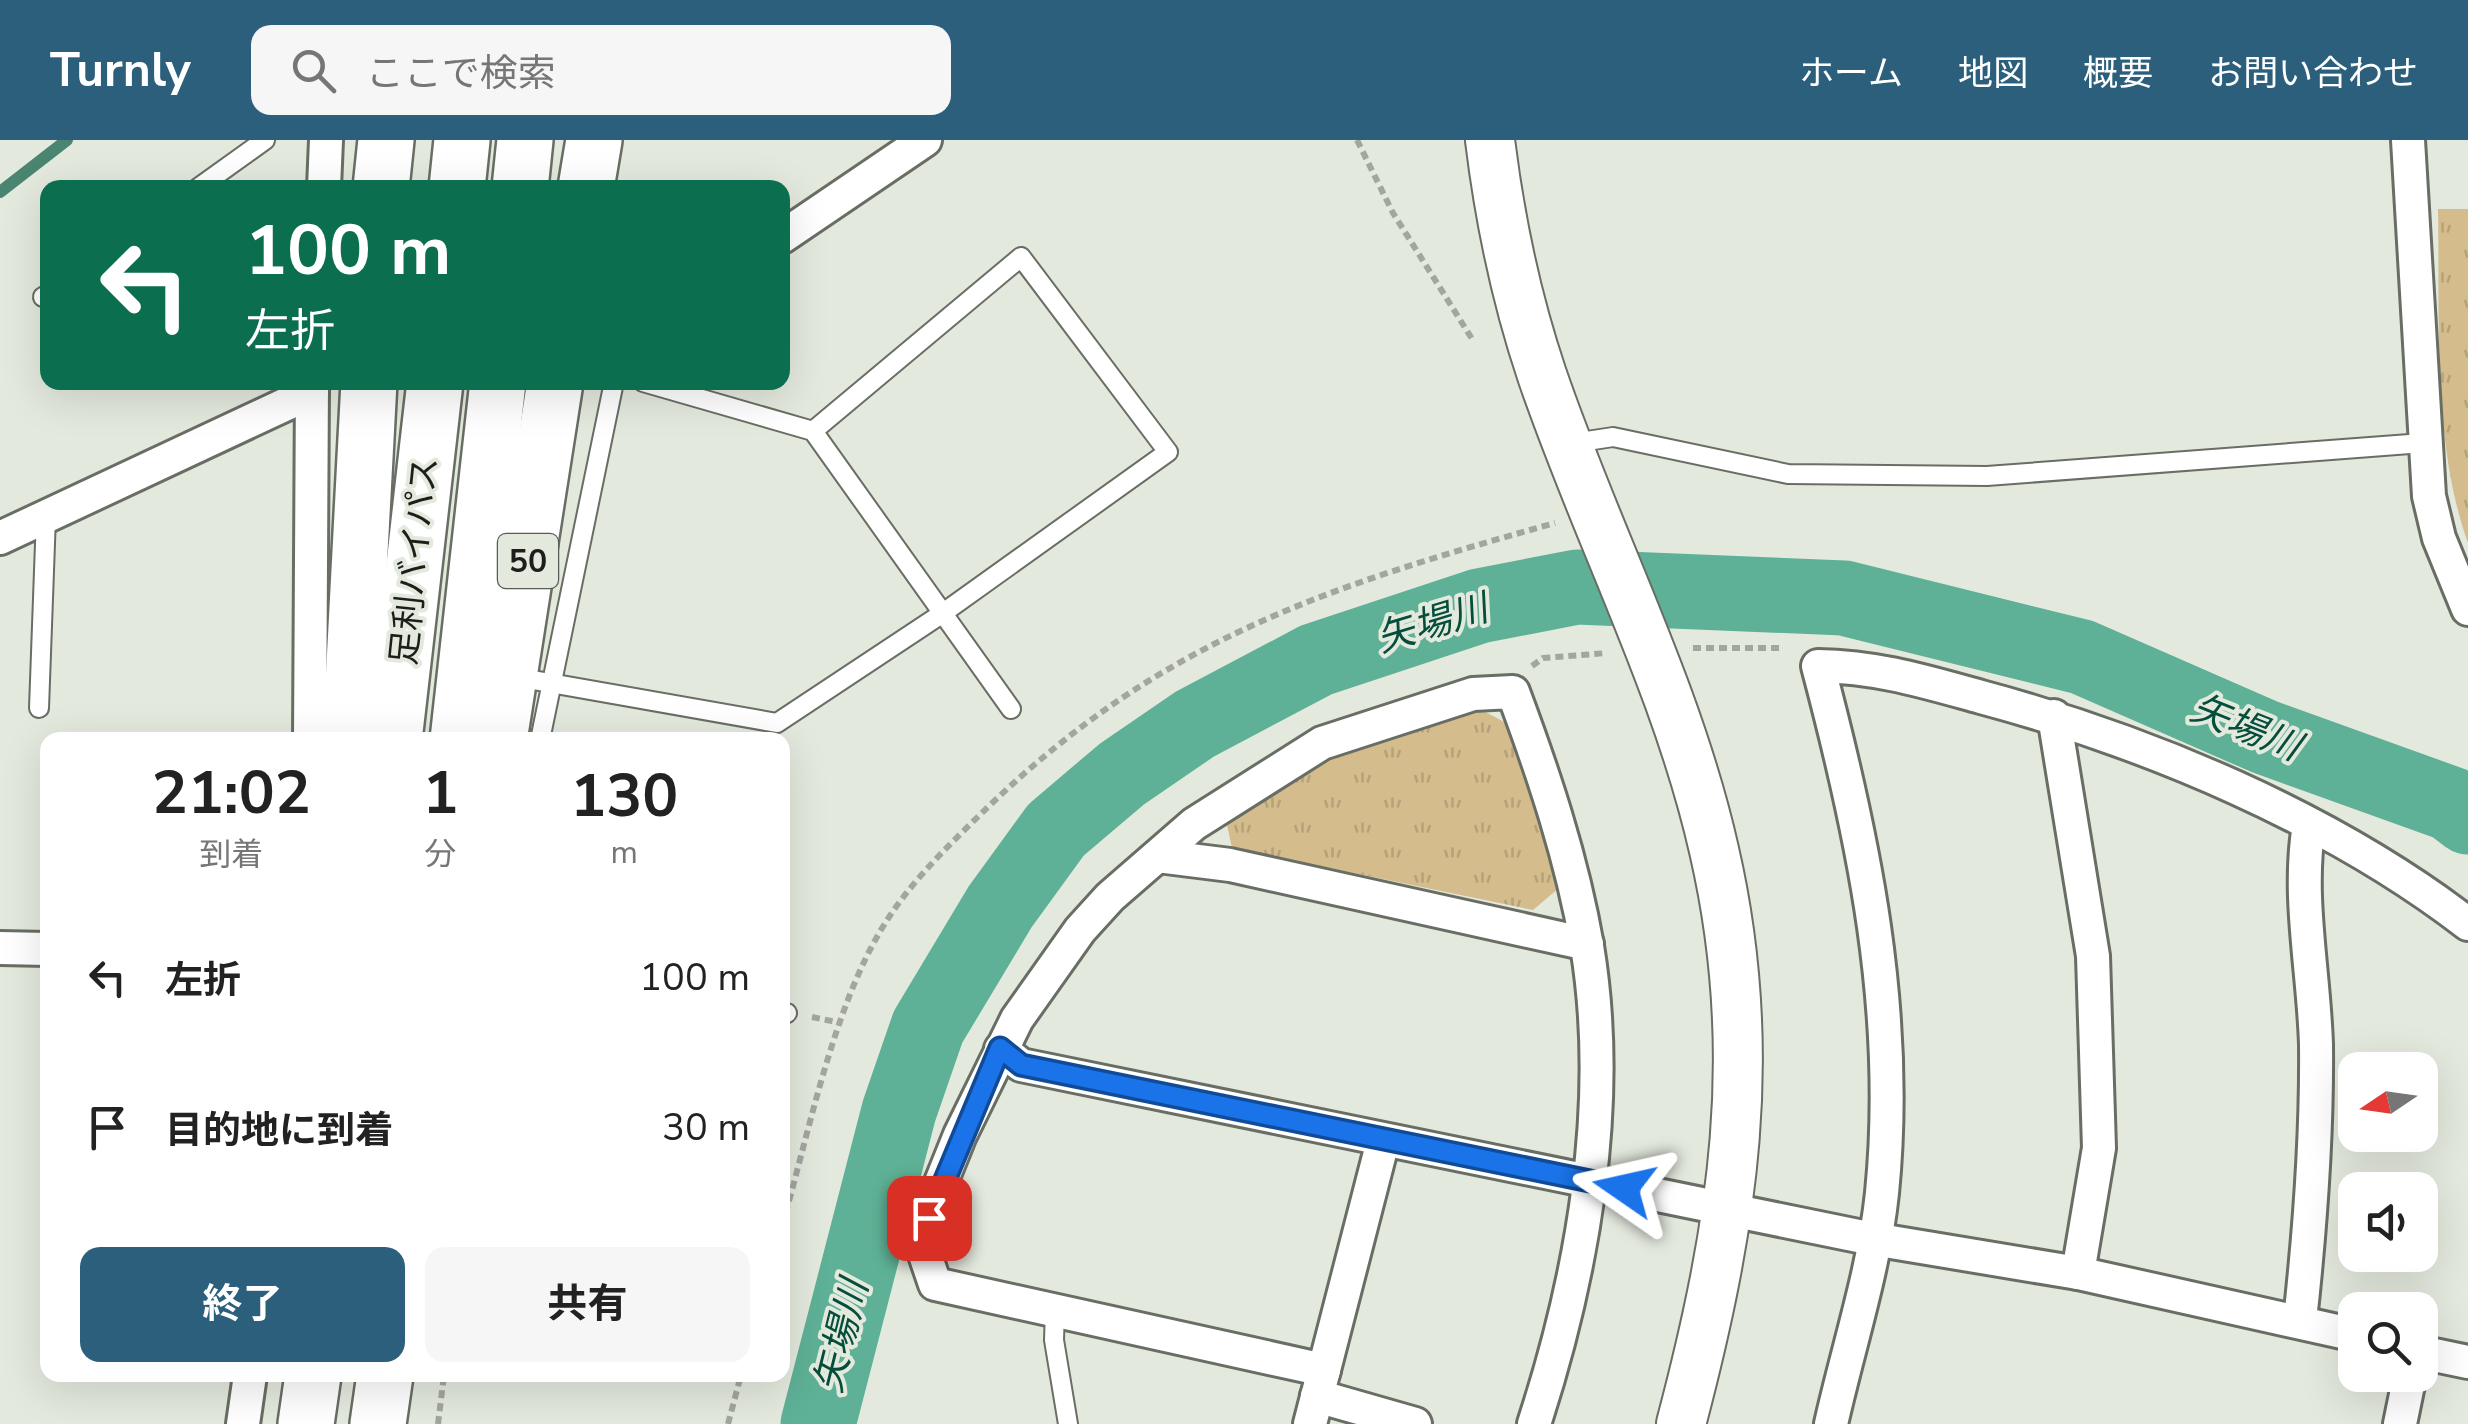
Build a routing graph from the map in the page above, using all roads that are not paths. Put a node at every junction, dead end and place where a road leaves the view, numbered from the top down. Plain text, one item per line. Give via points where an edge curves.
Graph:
1 (265, 140) edge
2 (326, 140) edge
3 (386, 140) edge
4 (462, 140) edge
5 (525, 140) edge
6 (594, 140) edge
7 (926, 140) edge
8 (1490, 140) edge
9 (2408, 140) edge
10 (209, 180) edge
11 (324, 180) edge
12 (383, 180) edge
13 (458, 180) edge
14 (521, 180) edge
15 (587, 180) edge
16 (790, 233) edge
17 (306, 390) edge
18 (312, 390) edge
19 (370, 390) edge
20 (434, 390) edge
21 (497, 390) edge
22 (553, 390) edge
23 (612, 390) edge
24 (672, 390) edge
25 (813, 431) junction
26 (2422, 443) junction
27 (1567, 444) junction
28 (46, 516) junction
29 (0, 538) edge
30 (2468, 609) edge
31 (943, 613) junction
32 (530, 680) junction
33 (39, 708) dead end
34 (1012, 710) dead end
35 (2054, 716) junction
36 (310, 732) edge
37 (350, 732) edge
38 (395, 732) edge
39 (472, 732) edge
40 (478, 732) edge
41 (539, 732) edge
42 (2310, 825) junction
43 (1158, 856) junction
44 (2468, 924) edge
45 (1586, 944) junction
46 (0, 948) edge
47 (40, 949) edge
48 (1000, 1048) junction
49 (1383, 1141) junction
50 (1588, 1180) junction
51 (1730, 1210) junction
52 (1873, 1240) junction
53 (2078, 1272) junction
54 (1055, 1310) junction
55 (2300, 1320) junction
56 (2338, 1330) edge
57 (2438, 1356) edge
58 (2468, 1362) edge
59 (249, 1382) edge
60 (312, 1382) edge
61 (383, 1382) edge
62 (2407, 1392) edge
63 (1317, 1397) edge
64 (243, 1424) edge
65 (306, 1424) edge
66 (378, 1424) edge
67 (1068, 1424) edge
68 (1415, 1424) edge
69 (1534, 1424) edge
70 (1681, 1424) edge
71 (1831, 1424) edge
72 (2400, 1424) edge

1 - 10 lane
2 - 11 street
3 - 12 highway
4 - 13 highway
5 - 14 highway
6 - 15 highway
7 - 16 street
8 - 27 street via 1516,292
9 - 26 street
17 - 28 street
18 - 36 street
19 - 37 highway
20 - 38 highway, 足利バイパス
21 - 39 highway, 足利バイパス / 50
22 - 32 highway, 50
23 - 32 lane
24 - 25 lane
25 - 31 lane
25 - 31 lane via 1021,257 1168,452
26 - 27 lane via 1987,476 1788,474 1612,437
26 - 30 street via 2439,538
27 - 51 street via 1694,776 1729,929 1738,1072
28 - 29 street
28 - 33 lane
31 - 32 lane via 776,723
31 - 34 lane
32 - 40 highway, 50
32 - 41 lane
35 - 42 street
35 - 52 street via 1871,667 1818,666 1876,922 1887,1115
35 - 53 street via 2093,956 2099,1148
42 - 44 street
42 - 55 street via 2302,868 2315,1130
43 - 45 street
43 - 45 street via 1208,814 1322,743 1473,694 1513,692 1552,798
43 - 48 street via 1080,930
45 - 50 street via 1594,1038
46 - 47 street
48 - 49 street via 1021,1065
48 - 54 street via 919,1237 935,1284
49 - 50 street
49 - 63 street
50 - 51 street
50 - 69 street
51 - 52 street
51 - 70 street
52 - 53 street
52 - 71 street
53 - 55 street
54 - 63 street
54 - 67 lane
55 - 56 street
57 - 58 street
59 - 64 street
60 - 65 highway
61 - 66 highway
62 - 72 street
63 - 68 street

